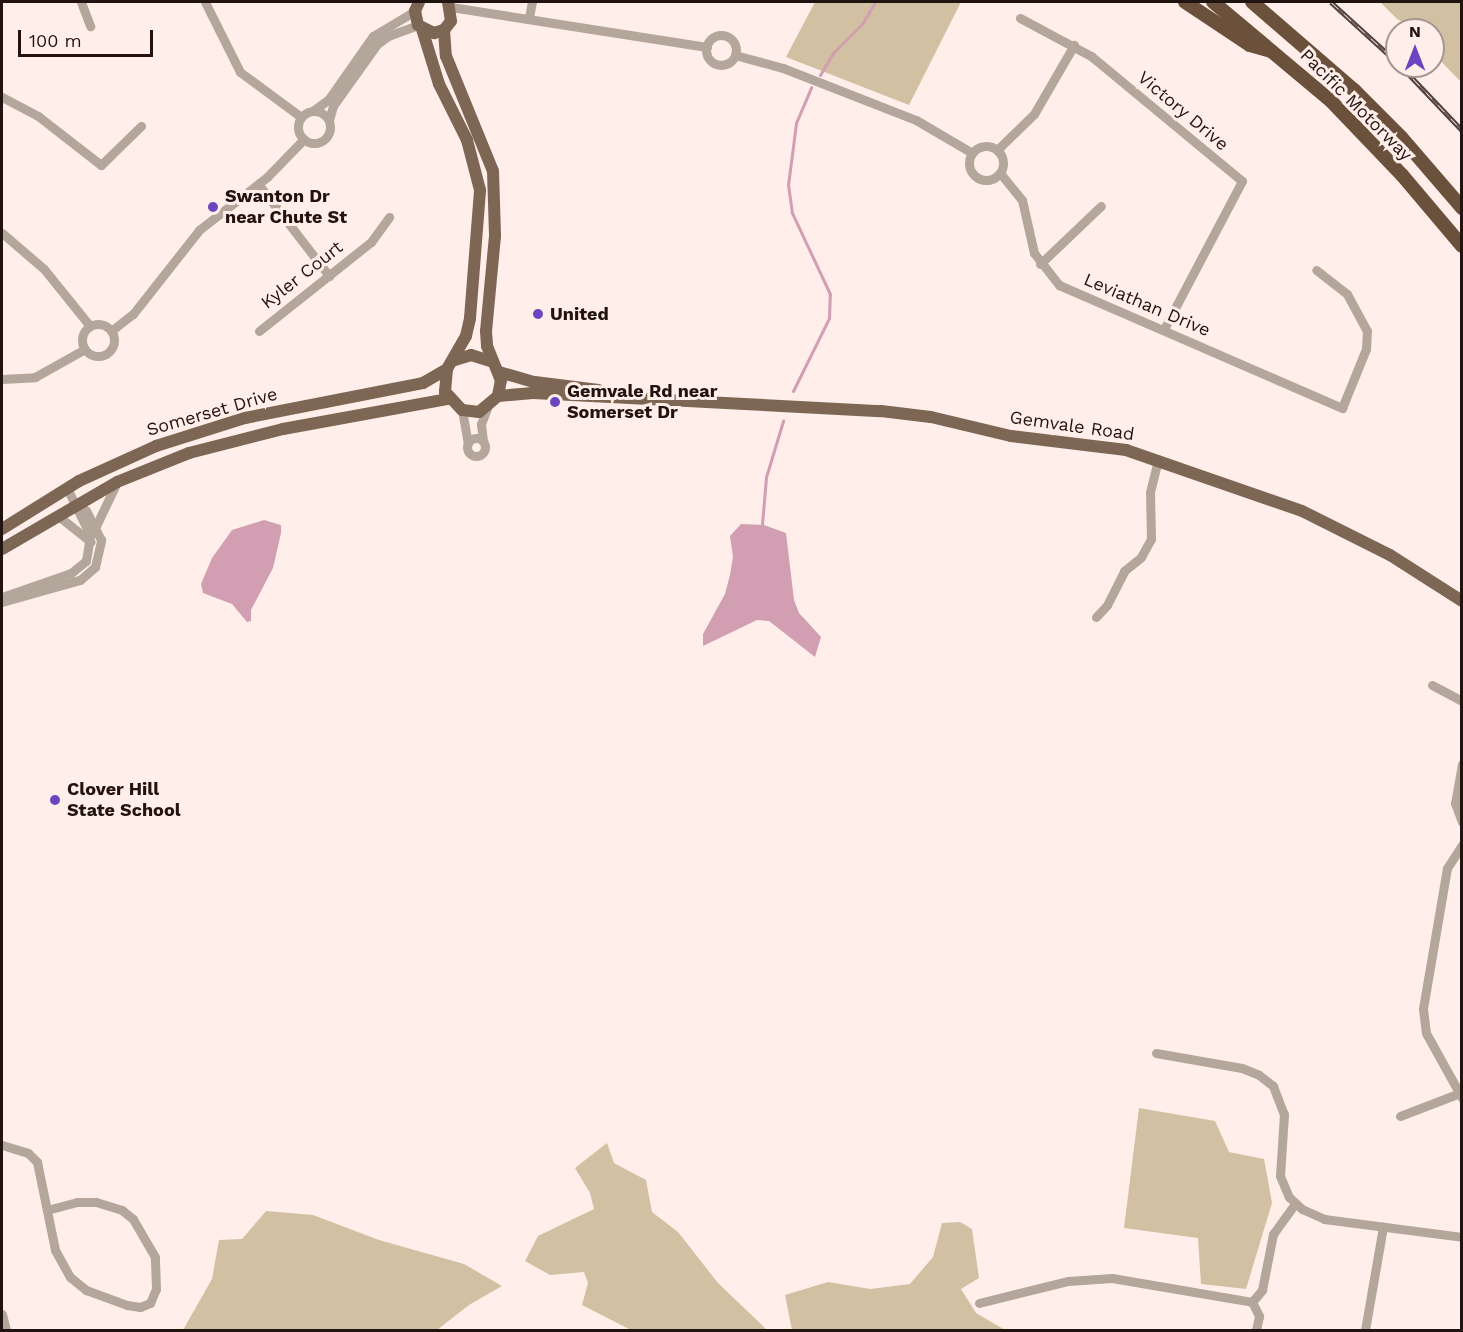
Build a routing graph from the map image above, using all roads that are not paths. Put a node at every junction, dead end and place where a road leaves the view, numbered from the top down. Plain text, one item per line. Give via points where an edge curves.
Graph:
1 (81, 2) edge
2 (205, 2) edge
3 (532, 2) edge
4 (1185, 2) edge
5 (1212, 2) edge
6 (1252, 2) edge
7 (450, 4) edge
8 (417, 6) edge
9 (529, 17) junction
10 (1020, 18) dead end
11 (90, 26) dead end
12 (420, 27) junction
13 (444, 30) junction
14 (1074, 45) junction
15 (707, 47) junction
16 (1276, 52) junction
17 (735, 55) junction
18 (2, 97) edge
19 (314, 110) junction
20 (301, 117) junction
21 (329, 120) junction
22 (141, 126) dead end
23 (304, 139) junction
24 (997, 150) junction
25 (972, 153) junction
26 (1000, 173) junction
27 (258, 185) junction
28 (1101, 206) dead end
29 (1461, 208) edge
30 (389, 217) dead end
31 (2, 233) edge
32 (1461, 246) edge
33 (1040, 264) junction
34 (1316, 270) dead end
35 (329, 276) junction
36 (90, 326) junction
37 (1164, 329) junction
38 (111, 331) junction
39 (259, 331) dead end
40 (85, 349) junction
41 (451, 365) junction
42 (495, 367) junction
43 (2, 379) edge
44 (498, 396) junction
45 (448, 399) junction
46 (647, 399) junction
47 (487, 408) junction
48 (462, 410) junction
49 (483, 441) junction
50 (468, 443) junction
51 (1158, 459) junction
52 (117, 482) junction
53 (67, 488) junction
54 (76, 503) junction
55 (57, 515) junction
56 (95, 528) junction
57 (2, 529) edge
58 (91, 542) junction
59 (2, 549) edge
60 (2, 597) edge
61 (1461, 601) edge
62 (2, 602) edge
63 (1096, 617) dead end
64 (1432, 686) dead end
65 (1461, 701) edge
66 (1461, 764) edge
67 (1461, 822) edge
68 (1461, 844) edge
69 (1156, 1053) dead end
70 (1461, 1095) edge
71 (1400, 1116) dead end
72 (2, 1145) edge
73 (1295, 1204) junction
74 (47, 1210) junction
75 (1383, 1227) junction
76 (1461, 1237) edge
77 (1252, 1302) junction
78 (980, 1303) dead end
79 (2, 1314) edge
80 (6, 1330) edge
81 (1256, 1330) edge
82 (1365, 1330) edge

1 - 11 street
2 - 20 street via 240,72
3 - 9 street
4 - 16 highway via 1250,45
5 - 16 highway, Pacific Motorway
6 - 29 highway, Pacific Motorway via 1354,90
7 - 9 street
7 - 13 main road via 451,21
8 - 12 main road
8 - 19 street via 373,36 328,100
9 - 15 street
10 - 14 street
12 - 13 main road via 434,33
12 - 21 street via 388,36 377,44 333,106
12 - 41 main road via 439,84 466,140 480,190 470,318
13 - 42 main road via 446,56 493,171 495,236 486,331
14 - 24 street via 1034,114
14 - 37 street, Victory Drive via 1242,181
15 - 17 street via 710,59 718,64 728,63
15 - 17 street via 715,36 725,35 734,42
16 - 32 highway, Pacific Motorway via 1378,149
17 - 25 street via 783,68 916,120
18 - 22 street via 38,116 101,165
19 - 20 street
19 - 21 street
20 - 23 street via 298,128
21 - 23 street via 330,131 324,140 313,143
23 - 27 street
24 - 25 street via 984,146
24 - 26 street via 1003,162
25 - 26 street via 969,168 978,178 991,179
26 - 33 street, Leviathan Drive via 1022,200
27 - 35 street
27 - 38 street via 200,230 133,314
28 - 33 street
30 - 35 street, Kyler Court via 371,242
31 - 36 street via 44,268
33 - 37 street, Leviathan Drive via 1059,285
34 - 37 street, Leviathan Drive via 1347,294 1367,331 1366,349 1342,408
35 - 39 street, Kyler Court
36 - 38 street via 102,325
36 - 40 street via 83,335
38 - 40 street via 114,339 106,353 94,355
40 - 43 street via 35,377
41 - 42 main road, Somerset Drive via 471,355
41 - 45 main road via 444,384
41 - 53 main road, Somerset Drive via 423,383 214,426 134,454
42 - 44 main road
42 - 46 main road, Gemvale Road via 535,382
44 - 46 main road, Gemvale Road via 518,393
44 - 47 main road
45 - 48 main road
45 - 52 main road, Somerset Drive via 232,441
46 - 51 main road, Gemvale Road via 912,414 1011,436 1126,450
47 - 48 main road
47 - 49 street via 481,424
48 - 50 street
49 - 50 street via 475,438
49 - 50 street via 484,457 470,454
51 - 61 main road, Gemvale Road via 1302,511 1390,555
51 - 63 street via 1150,492 1153,524 1148,547 1124,571 1107,605
52 - 54 main road, Somerset Drive
52 - 56 street
53 - 54 street
53 - 57 main road, Somerset Drive
54 - 55 main road, Somerset Drive
54 - 56 street via 86,511
54 - 58 street
55 - 58 street
55 - 59 main road, Somerset Drive
56 - 62 street via 101,540 101,556 88,575
58 - 60 street via 86,561 78,569
64 - 65 street
66 - 67 street via 1455,803
68 - 70 street via 1447,868 1423,1009 1426,1033
69 - 73 street via 1252,1071 1273,1086 1284,1114 1280,1176
70 - 71 street
72 - 74 street via 34,1158
73 - 75 street via 1324,1219
73 - 77 street via 1273,1234 1262,1290
74 - 74 street via 57,1256 75,1282 135,1307 150,1303 156,1288 155,1257 133,1219 122,1210 95,1202
75 - 76 street
75 - 82 street
77 - 78 street via 1112,1278 1068,1281
77 - 81 street via 1258,1316
79 - 80 street

